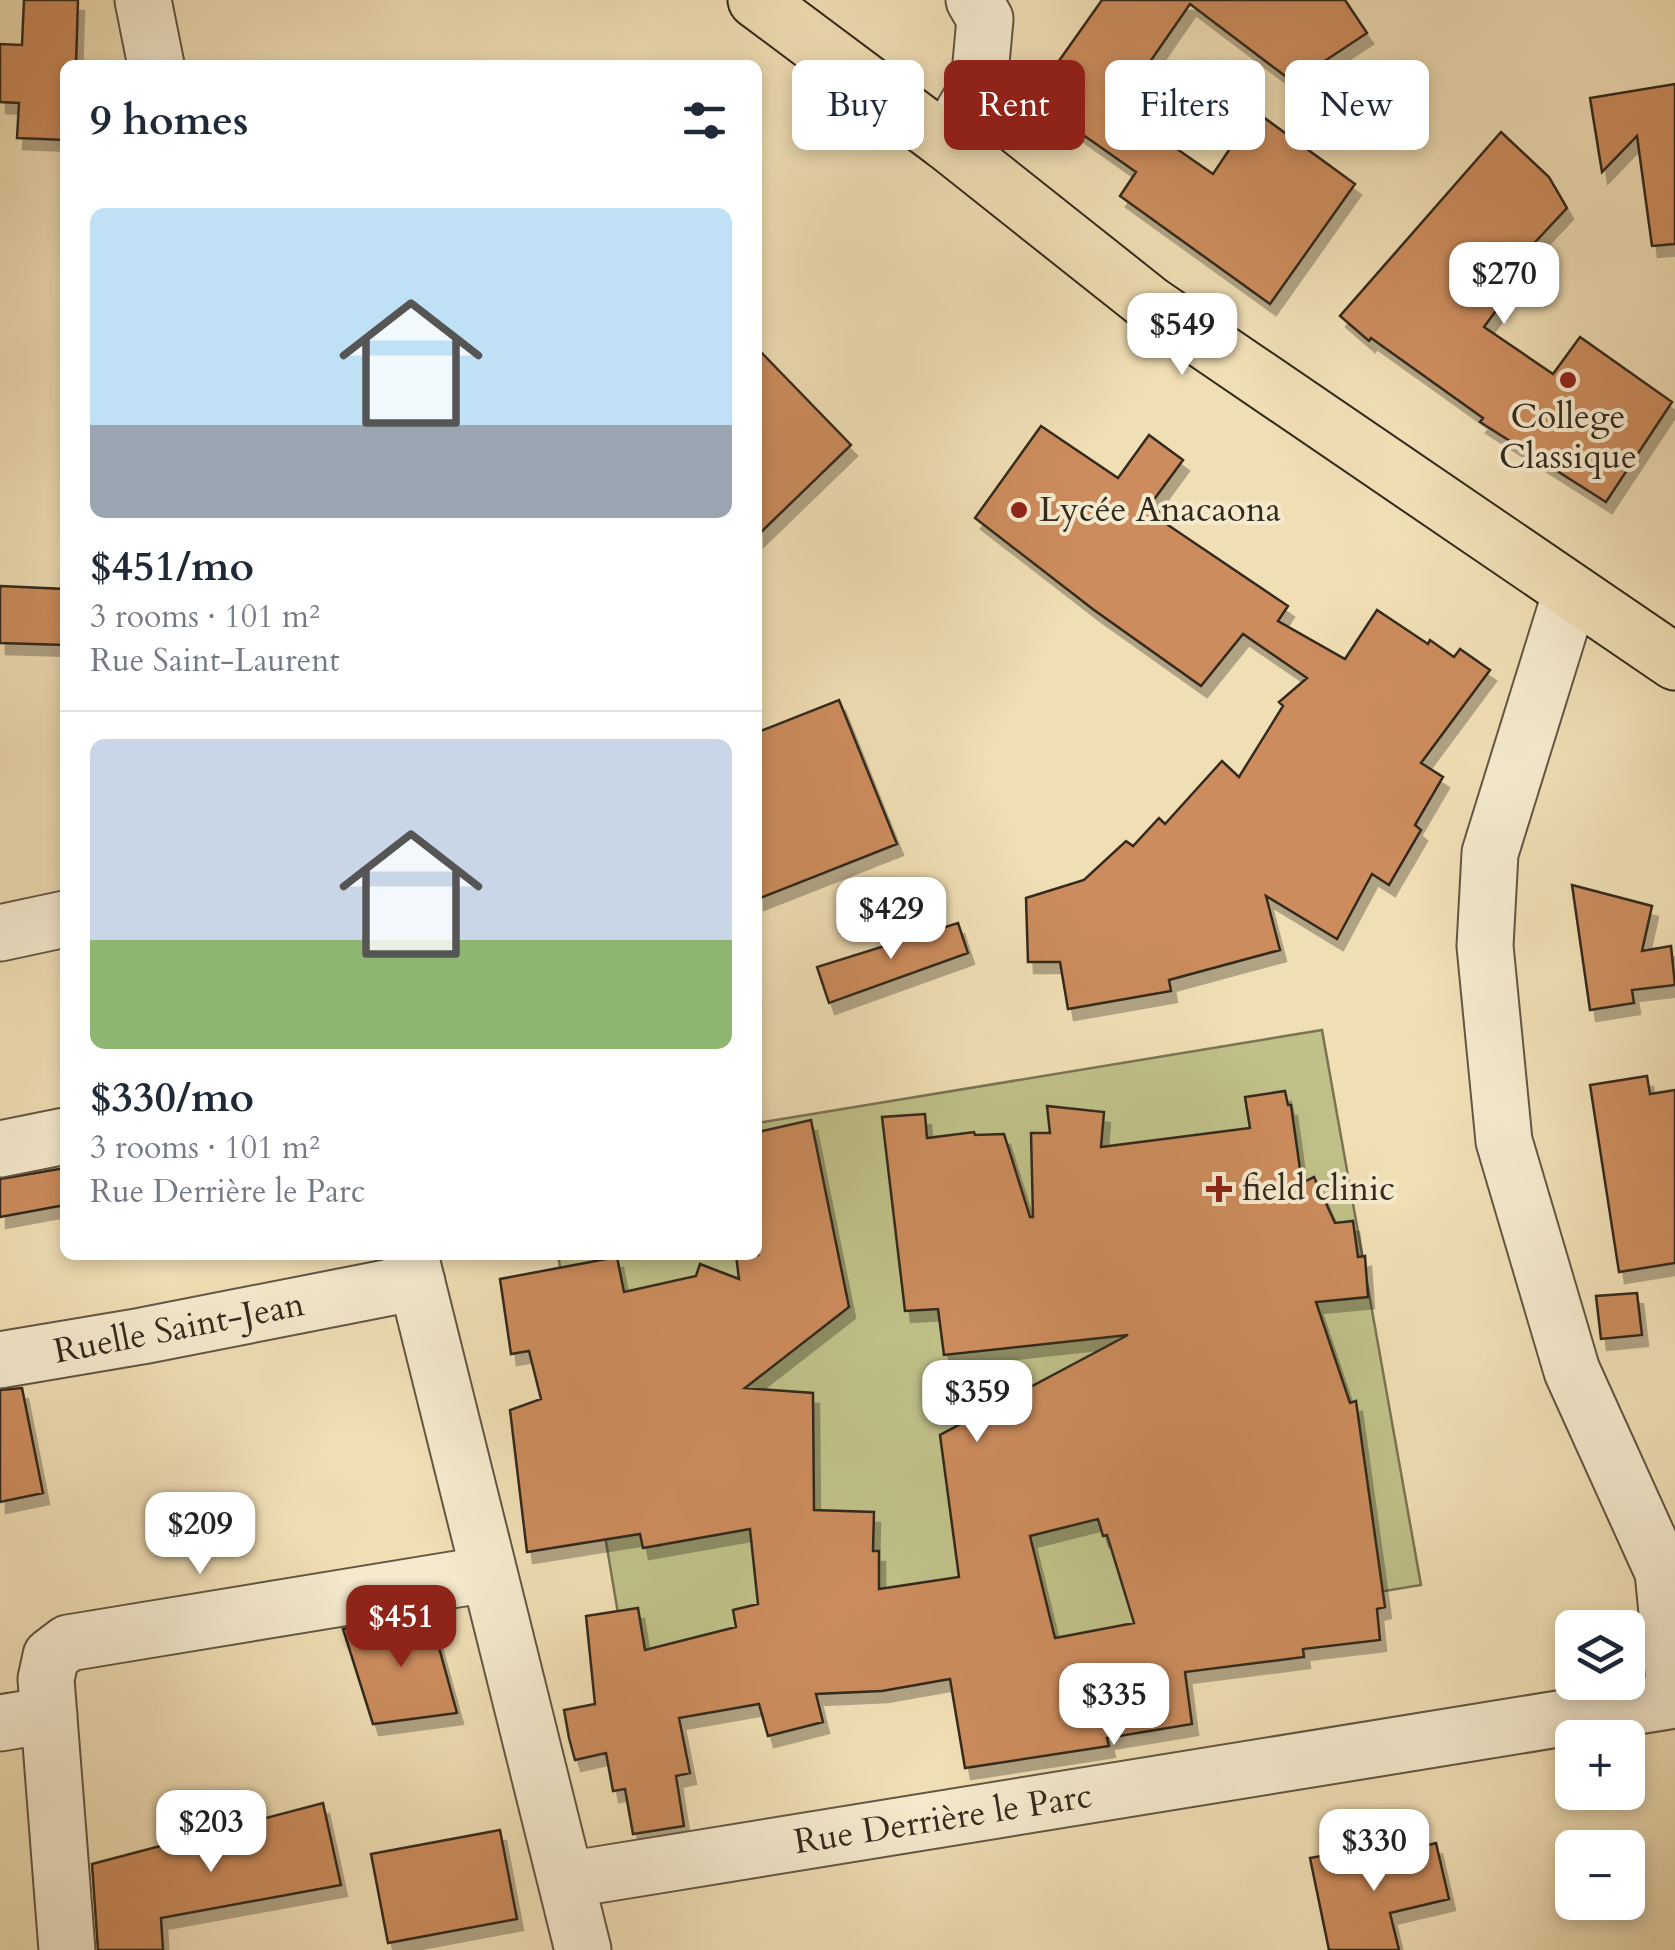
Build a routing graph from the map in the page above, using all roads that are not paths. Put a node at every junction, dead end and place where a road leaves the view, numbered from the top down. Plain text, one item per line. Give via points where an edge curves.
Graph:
1 (143, 0) edge
2 (756, 0) edge
3 (974, 0) edge
4 (155, 60) edge
5 (981, 60) edge
6 (944, 141) edge
7 (956, 150) edge
8 (1572, 592) junction
9 (1675, 662) edge
10 (60, 921) edge
11 (0, 933) edge
12 (60, 1137) edge
13 (0, 1149) edge
14 (413, 1268) edge
15 (0, 1360) edge
16 (488, 1574) junction
17 (1675, 1692) edge
18 (1675, 1700) edge
19 (24, 1719) edge
20 (566, 1880) junction
21 (67, 1950) edge
22 (583, 1950) edge

1 - 4 street
2 - 6 main road
3 - 5 street via 985,18
7 - 8 main road via 1150,304
8 - 9 main road
8 - 17 street via 1490,854 1485,946 1504,1141 1572,1370 1663,1572
10 - 11 street
12 - 13 street
14 - 15 street, Ruelle Saint-Jean via 142,1336
14 - 16 street
16 - 19 street via 68,1643 51,1656
16 - 20 street
18 - 20 street, Rue Derrière le Parc
19 - 21 street
20 - 22 street

